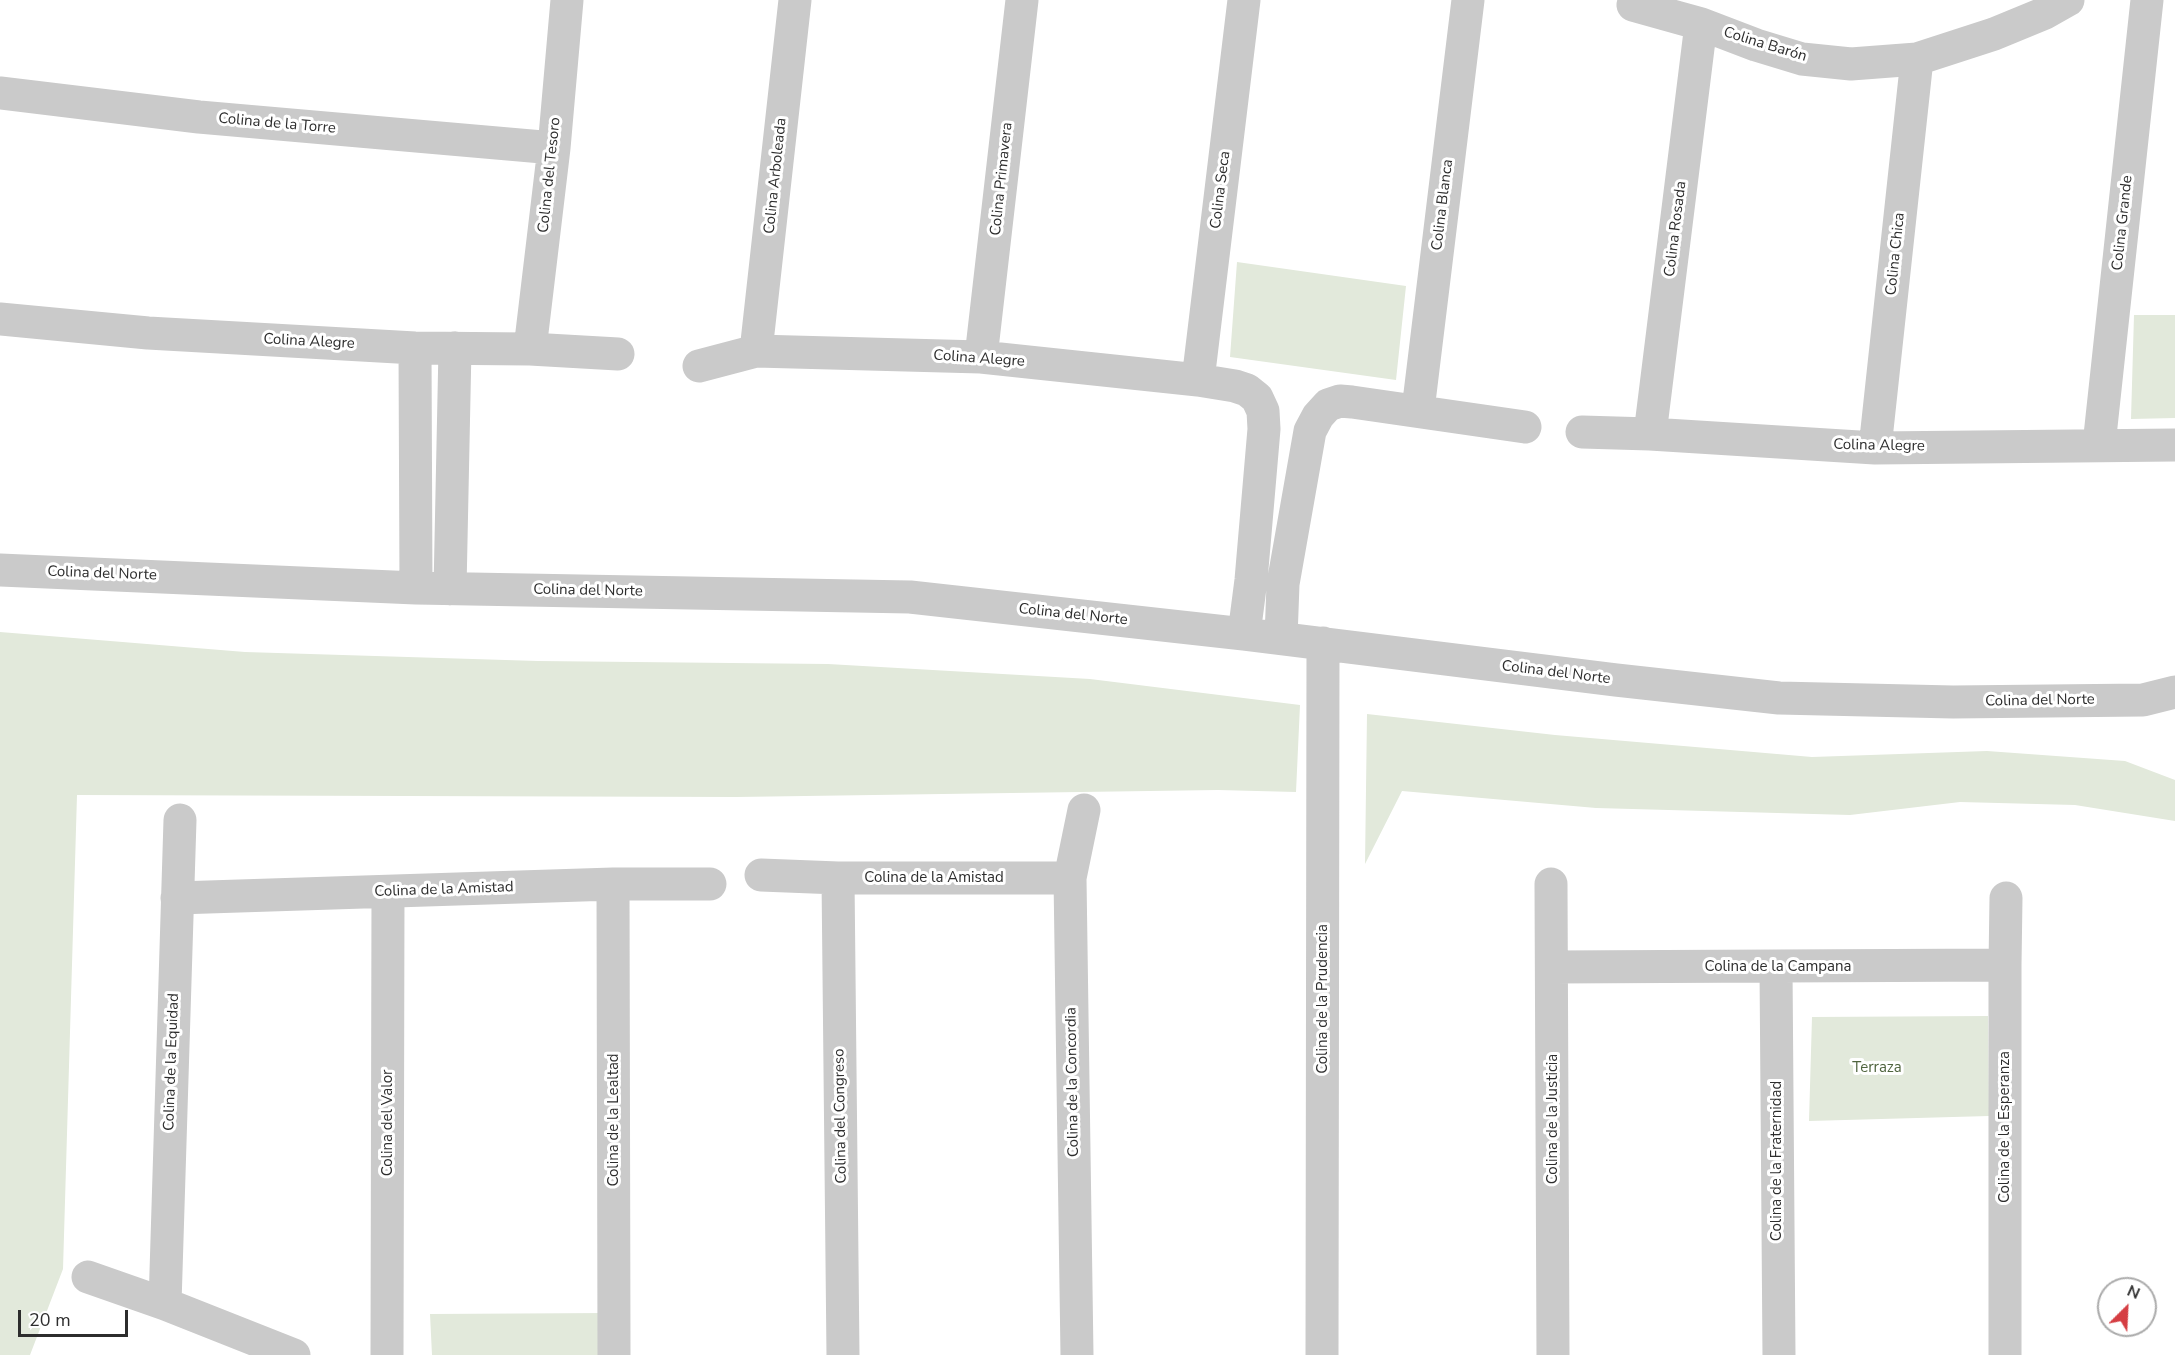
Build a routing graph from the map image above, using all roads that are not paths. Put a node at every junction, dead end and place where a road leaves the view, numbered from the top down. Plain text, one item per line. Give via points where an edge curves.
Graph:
1 (567, 0) edge
2 (795, 0) edge
3 (1022, 0) edge
4 (1244, 0) edge
5 (1468, 0) edge
6 (2068, 0) edge
7 (2147, 0) edge
8 (1633, 5) dead end
9 (1701, 24) junction
10 (1917, 59) junction
11 (0, 93) edge
12 (554, 148) junction
13 (0, 319) edge
14 (415, 348) junction
15 (455, 348) junction
16 (530, 349) junction
17 (756, 351) junction
18 (618, 354) dead end
19 (981, 357) junction
20 (699, 366) dead end
21 (1198, 380) junction
22 (1418, 410) junction
23 (1525, 427) dead end
24 (1582, 432) dead end
25 (1650, 434) junction
26 (2099, 445) junction
27 (2175, 446) edge
28 (1875, 448) junction
29 (0, 570) edge
30 (417, 588) junction
31 (450, 589) junction
32 (1244, 634) junction
33 (1281, 638) junction
34 (1323, 643) junction
35 (2175, 692) edge
36 (2143, 700) junction
37 (2175, 716) edge
38 (1084, 810) dead end
39 (180, 820) dead end
40 (761, 875) dead end
41 (838, 878) junction
42 (1070, 878) junction
43 (613, 884) junction
44 (711, 884) dead end
45 (1551, 884) dead end
46 (388, 892) junction
47 (177, 898) junction
48 (2006, 898) dead end
49 (2005, 965) junction
50 (1776, 967) junction
51 (1552, 968) junction
52 (88, 1277) dead end
53 (165, 1304) junction
54 (294, 1355) edge
55 (387, 1355) edge
56 (614, 1355) edge
57 (843, 1355) edge
58 (1077, 1355) edge
59 (1322, 1355) edge
60 (1554, 1355) edge
61 (1779, 1355) edge
62 (2005, 1355) edge

1 - 12 street, Colina del Tesoro
2 - 17 street, Colina Arboleada
3 - 19 street, Colina Primavera
4 - 21 street, Colina Seca
5 - 22 street, Colina Blanca
6 - 10 street, Colina Barón via 1994,34
7 - 26 street, Colina Grande
8 - 9 street, Colina Barón
9 - 10 street, Colina Barón via 1802,58 1851,64
9 - 25 street, Colina Rosada
10 - 28 street, Colina Chica
11 - 12 street, Colina de la Torre via 199,117
12 - 16 street, Colina del Tesoro
13 - 14 street, Colina Alegre via 148,333
14 - 15 street, Colina Alegre
14 - 30 street
15 - 16 street, Colina Alegre
15 - 31 street
16 - 18 street, Colina Alegre
17 - 19 street, Colina Alegre
17 - 20 street, Colina Alegre
19 - 21 street, Colina Alegre
21 - 32 street, Colina Alegre via 1247,390 1257,398 1263,411
22 - 23 street
22 - 33 street via 1340,401 1328,405 1318,416 1310,431 1283,584
24 - 25 street, Colina Alegre
25 - 28 street, Colina Alegre
26 - 27 street, Colina Alegre
26 - 28 street, Colina Alegre
29 - 30 street, Colina del Norte
30 - 31 street, Colina del Norte
31 - 32 street, Colina del Norte via 910,597
32 - 33 street, Colina del Norte
33 - 34 street, Colina del Norte
34 - 36 street, Colina del Norte via 1779,698 1953,702
34 - 59 street, Colina de la Prudencia
35 - 36 street, Colina del Norte
36 - 37 street, Colina del Norte
38 - 42 street, Colina de la Concordia
39 - 47 street, Colina de la Equidad
40 - 41 street, Colina de la Amistad
41 - 42 street, Colina de la Amistad
41 - 57 street, Colina del Congreso
42 - 58 street, Colina de la Concordia
43 - 44 street, Colina de la Amistad
43 - 46 street, Colina de la Amistad
43 - 56 street, Colina de la Lealtad
45 - 51 street, Colina de la Justicia
46 - 47 street, Colina de la Amistad
46 - 55 street, Colina del Valor
47 - 53 street, Colina de la Equidad
48 - 49 street, Colina de la Esperanza
49 - 50 street, Colina de la Campana
49 - 62 street, Colina de la Esperanza
50 - 51 street, Colina de la Campana
50 - 61 street, Colina de la Fraternidad
51 - 60 street, Colina de la Justicia
52 - 53 street
53 - 54 street

